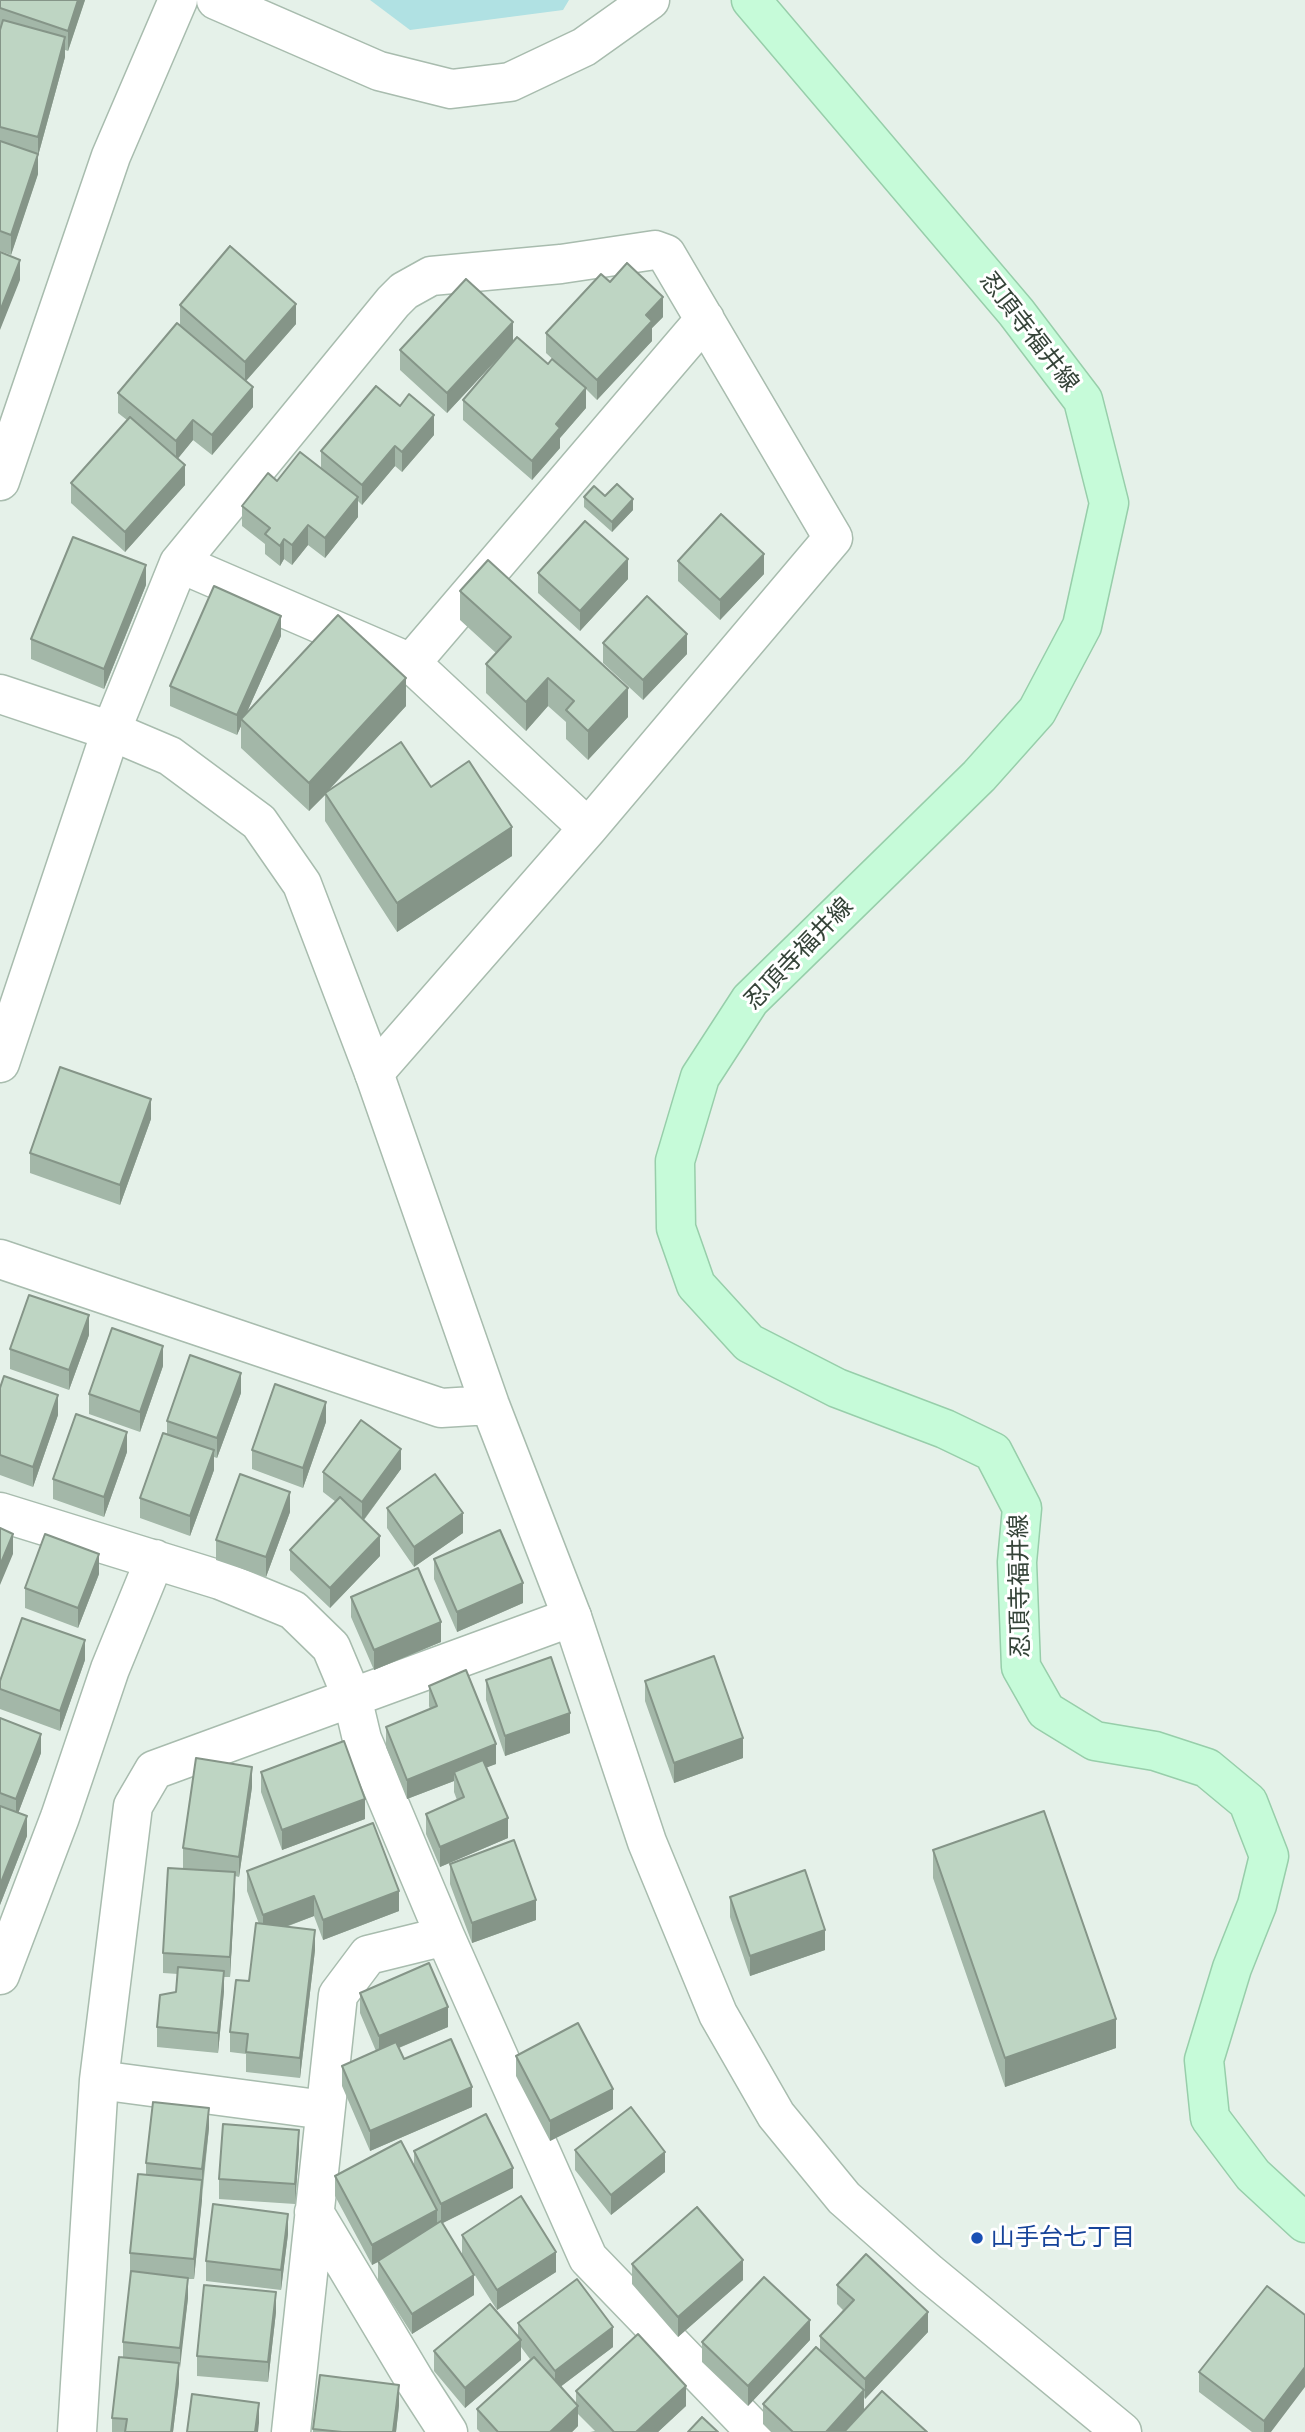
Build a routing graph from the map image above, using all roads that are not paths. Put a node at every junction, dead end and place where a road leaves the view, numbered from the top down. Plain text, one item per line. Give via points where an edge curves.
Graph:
1 (178, 0) edge
2 (216, 0) edge
3 (650, 0) edge
4 (751, 0) edge
5 (705, 319) junction
6 (0, 481) edge
7 (179, 563) junction
8 (411, 663) junction
9 (0, 694) edge
10 (111, 731) junction
11 (588, 828) junction
12 (0, 1063) edge
13 (374, 1073) junction
14 (1, 1263) edge
15 (490, 1405) junction
16 (0, 1512) edge
17 (155, 1559) junction
18 (572, 1617) junction
19 (352, 1697) junction
20 (444, 1936) junction
21 (0, 1975) edge
22 (99, 2080) junction
23 (326, 2110) junction
24 (314, 2212) junction
25 (1305, 2223) edge
26 (77, 2432) edge
27 (290, 2432) edge
28 (448, 2432) edge
29 (756, 2432) edge
30 (1122, 2432) edge

1 - 6 street via 111,156
2 - 3 street via 379,71 451,89 510,82 584,47
4 - 25 main road, 忍頂寺福井線 via 1016,312 1083,400 1109,503 1082,626 1037,711 978,776 750,1000 700,1077 675,1161 676,1228 696,1285 749,1343 837,1388 993,1452 1021,1508 1017,1562 1021,1667 1046,1711 1095,1741 1155,1751 1207,1768 1248,1801 1269,1856 1204,2060 1210,2118 1253,2175
5 - 7 street via 666,254 654,250 431,276 393,302
5 - 8 street
5 - 11 street via 833,538
7 - 8 street
7 - 10 street
8 - 11 street
9 - 10 street
10 - 12 street
10 - 13 street via 170,756 259,822 303,884
11 - 13 street
13 - 15 street
14 - 15 street via 441,1408
15 - 18 street
16 - 17 street
17 - 19 street via 293,1610 331,1647
17 - 21 street via 110,1669
18 - 19 street
18 - 30 street via 647,1842 718,2014 776,2115 844,2198
19 - 20 street via 362,1739
19 - 22 street via 154,1770 133,1806
20 - 23 street via 368,1955 338,1995
20 - 29 street via 588,2258
22 - 23 street
22 - 26 street
23 - 24 street
24 - 27 street
24 - 28 street

